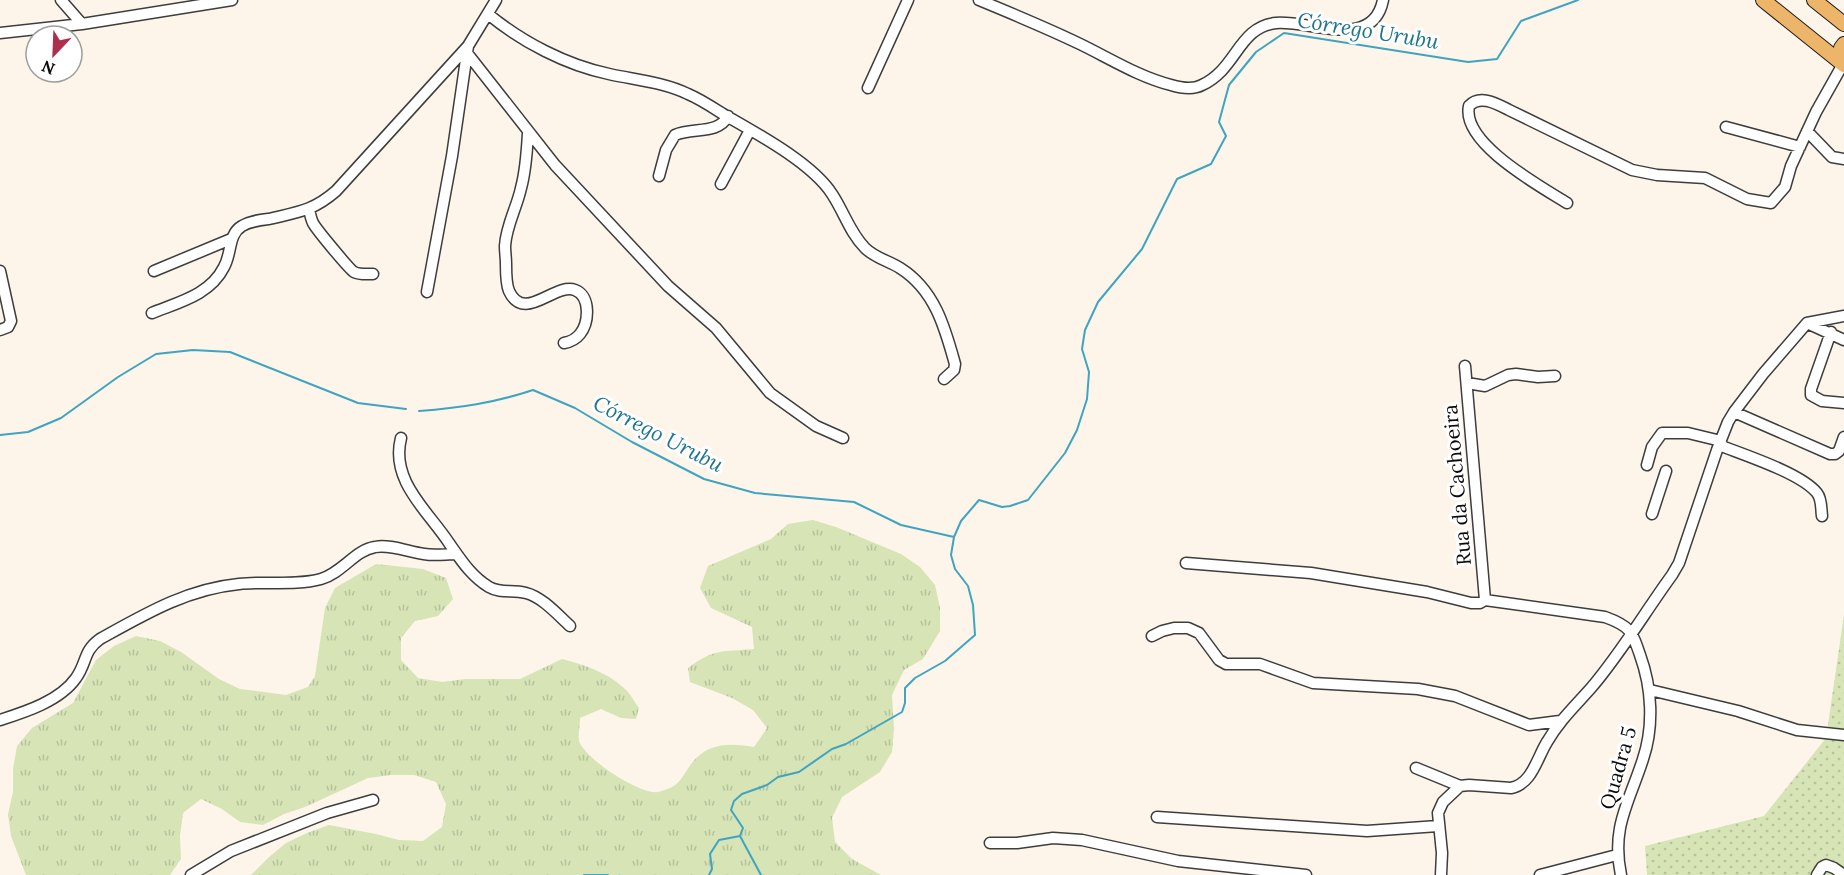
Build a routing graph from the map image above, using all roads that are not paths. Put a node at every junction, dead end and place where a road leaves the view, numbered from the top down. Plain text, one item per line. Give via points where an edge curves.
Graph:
1 (61, 0) edge
2 (232, 0) edge
3 (496, 0) edge
4 (909, 0) edge
5 (980, 0) edge
6 (1383, 0) edge
7 (1763, 0) edge
8 (1814, 0) edge
9 (488, 14) junction
10 (82, 24) joint
11 (1844, 24) edge
12 (24, 30) edge
13 (0, 33) edge
14 (1844, 44) edge
15 (467, 50) junction
16 (1844, 64) edge
17 (868, 88) dead end
18 (728, 116) junction
19 (1726, 127) dead end
20 (750, 130) junction
21 (1807, 130) junction
22 (528, 133) junction
23 (1800, 147) junction
24 (1844, 159) edge
25 (658, 176) dead end
26 (721, 184) dead end
27 (1568, 202) dead end
28 (309, 209) junction
29 (231, 239) junction
30 (0, 271) edge
31 (154, 271) dead end
32 (373, 274) dead end
33 (427, 292) dead end
34 (152, 313) dead end
35 (1844, 316) edge
36 (1807, 323) junction
37 (0, 330) edge
38 (1831, 332) junction
39 (1844, 340) edge
40 (564, 344) dead end
41 (1465, 366) dead end
42 (1555, 376) dead end
43 (944, 378) dead end
44 (1467, 383) junction
45 (1844, 403) edge
46 (1734, 412) junction
47 (1844, 437) edge
48 (401, 438) dead end
49 (843, 438) dead end
50 (1720, 443) junction
51 (1647, 465) dead end
52 (1666, 471) dead end
53 (1652, 514) dead end
54 (1822, 516) dead end
55 (456, 554) junction
56 (1186, 563) dead end
57 (1485, 600) junction
58 (570, 626) dead end
59 (1632, 631) junction
60 (1152, 636) dead end
61 (1650, 690) junction
62 (0, 720) edge
63 (1560, 721) junction
64 (1844, 735) edge
65 (1416, 768) dead end
66 (1460, 786) junction
67 (373, 800) dead end
68 (1157, 817) dead end
69 (1438, 826) junction
70 (990, 843) dead end
71 (1617, 855) junction
72 (191, 875) edge
73 (1306, 875) edge
74 (1441, 875) edge
75 (1540, 875) edge
76 (1621, 875) edge
77 (1817, 875) edge
78 (1844, 875) edge

1 - 10 street
2 - 10 street
3 - 9 street
4 - 17 street
5 - 6 street via 1135,71 1189,88 1199,87 1218,75 1256,28 1296,22 1356,29 1371,24
7 - 16 main road
8 - 11 main road
9 - 15 street
9 - 18 street via 526,40 579,65 667,86
12 - 13 street
14 - 16 main road via 1840,48
15 - 22 street
15 - 28 street via 336,191
15 - 33 street
16 - 21 street
18 - 20 street
18 - 25 street via 715,129 675,135
19 - 23 street
20 - 26 street
20 - 43 street via 818,177 867,250 901,268 925,290 940,314 955,364
21 - 23 street
21 - 24 street via 1832,157
22 - 40 street via 522,187 505,244 507,283 510,293 524,303 540,301 569,288 584,296 585,324 580,334
22 - 49 street via 668,286 716,328 770,393 816,426
23 - 27 street via 1785,187 1776,200 1765,203 1747,200 1705,178 1632,170 1509,110 1490,102 1474,101 1469,118 1489,149
28 - 29 street via 242,226
28 - 32 street via 313,224 351,271
29 - 31 street
29 - 34 street via 224,268 208,287 194,297
30 - 37 street via 11,321
35 - 36 street
36 - 38 street
36 - 46 street
38 - 39 street
38 - 45 street via 1811,395 1822,401
41 - 44 street, Rua da Cachoeira
42 - 44 street via 1516,374 1485,386
44 - 57 street, Rua da Cachoeira
46 - 47 street via 1830,454 1839,451
46 - 50 street
48 - 55 street via 400,461 412,494
50 - 51 street via 1688,433 1662,433 1652,447
50 - 54 street via 1800,480 1818,494
50 - 59 street via 1679,563
52 - 53 street
55 - 58 street via 469,572 490,587 531,595
55 - 62 street via 428,555 374,547 323,579 240,584 184,596 100,639 86,653 70,686 30,710
56 - 57 street via 1311,573 1471,603
57 - 59 street via 1605,617
59 - 61 street, Quadra 5
59 - 63 street
60 - 63 street via 1174,628 1188,628 1199,633 1226,664 1260,664 1313,683 1418,689 1455,696 1529,725
61 - 64 street via 1797,730
61 - 71 street, Quadra 5 via 1647,746 1618,830
63 - 66 street via 1522,784 1500,788
65 - 66 street
66 - 69 street via 1443,802
67 - 72 street via 327,813 231,851
68 - 69 street via 1366,831
69 - 74 street
70 - 73 street via 1082,840 1178,861
71 - 75 street
71 - 76 street, Quadra 5
77 - 78 street via 1826,865

